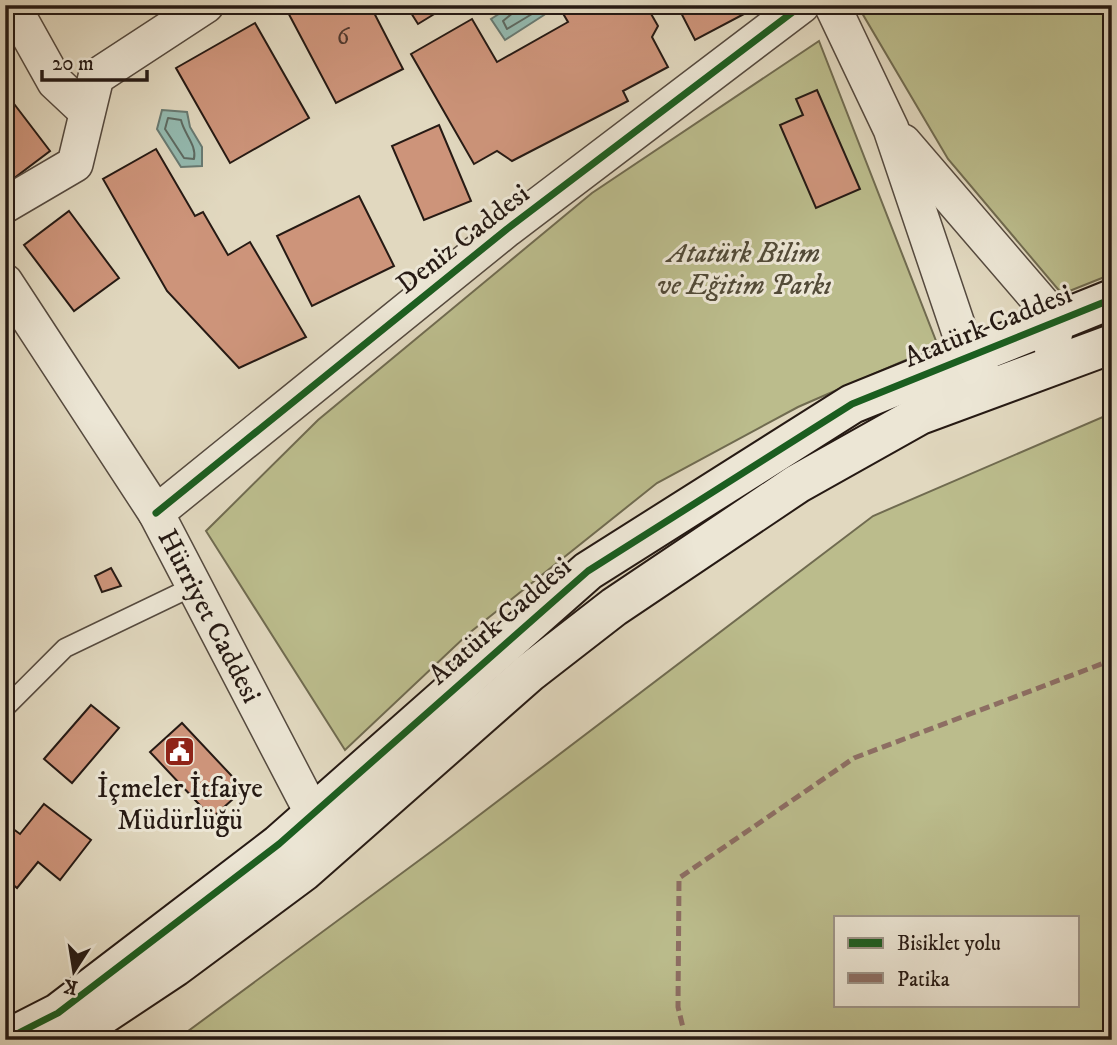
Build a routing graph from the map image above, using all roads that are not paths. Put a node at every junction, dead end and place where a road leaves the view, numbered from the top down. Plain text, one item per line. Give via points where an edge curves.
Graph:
1 (12, 5) edge
2 (206, 5) edge
3 (802, 5) edge
4 (832, 5) edge
5 (88, 112) junction
6 (891, 129) junction
7 (5, 205) edge
8 (5, 282) edge
9 (1112, 299) edge
10 (1057, 321) junction
11 (1112, 344) edge
12 (968, 356) junction
13 (1048, 368) junction
14 (993, 388) junction
15 (156, 513) junction
16 (194, 586) junction
17 (5, 708) edge
18 (313, 814) junction
19 (5, 1040) edge
20 (65, 1040) edge

1 - 5 street via 55,82
2 - 5 street via 96,77
3 - 15 street, Deniz Caddesi via 507,229
4 - 6 street
5 - 7 street via 75,164
6 - 10 street
6 - 12 street
8 - 15 street, Hürriyet Caddesi
9 - 10 street, Atatürk Caddesi
10 - 12 street, Atatürk Caddesi
10 - 13 street
11 - 13 street, Atatürk Caddesi
12 - 14 street
12 - 18 street, Atatürk Caddesi via 852,404 588,571
13 - 14 street, Atatürk Caddesi
14 - 20 street, Atatürk Caddesi via 920,415 797,484 614,607 529,673 303,872 175,967
15 - 16 street, Hürriyet Caddesi
16 - 17 lane via 65,648
16 - 18 street, Hürriyet Caddesi
18 - 19 street, Atatürk Caddesi via 58,1013

